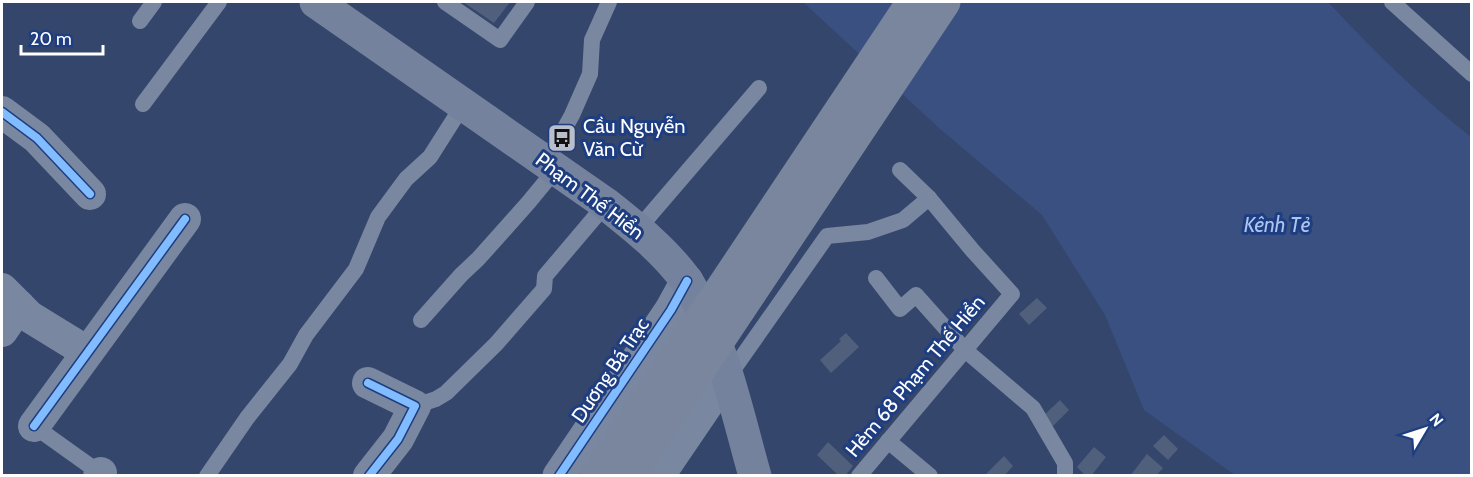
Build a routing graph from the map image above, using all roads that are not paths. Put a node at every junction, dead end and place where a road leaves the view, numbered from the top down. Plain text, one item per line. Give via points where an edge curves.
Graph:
1 (154, 2) edge
2 (219, 2) edge
3 (445, 2) edge
4 (527, 2) edge
5 (609, 2) edge
6 (913, 2) edge
7 (944, 2) edge
8 (1392, 2) edge
9 (325, 4) edge
10 (140, 21) dead end
11 (1472, 74) edge
12 (759, 88) dead end
13 (143, 104) dead end
14 (464, 105) junction
15 (2, 112) edge
16 (551, 166) junction
17 (900, 170) dead end
18 (90, 194) dead end
19 (929, 198) junction
20 (606, 204) junction
21 (185, 219) dead end
22 (638, 229) junction
23 (876, 278) dead end
24 (687, 281) junction
25 (10, 297) edge
26 (422, 320) dead end
27 (2, 331) edge
28 (965, 350) junction
29 (87, 352) junction
30 (727, 378) junction
31 (368, 383) dead end
32 (416, 406) junction
33 (34, 426) joint
34 (888, 441) junction
35 (101, 475) edge
36 (207, 476) edge
37 (369, 476) edge
38 (559, 476) edge
39 (597, 476) edge
40 (628, 476) edge
41 (658, 476) edge
42 (755, 476) edge
43 (859, 476) edge
44 (930, 476) edge
45 (1065, 476) edge

1 - 10 lane
2 - 13 lane
3 - 4 lane via 500,40
5 - 16 lane via 592,40 590,74
6 - 39 main road, bridge
7 - 40 main road, bridge
8 - 11 lane
9 - 14 main road, Phạm Thế Hiển
12 - 22 lane
14 - 16 main road, Phạm Thế Hiển
14 - 36 lane via 430,157 406,179 378,217 356,269
15 - 18 street via 37,138
16 - 20 main road, Phạm Thế Hiển
16 - 26 lane via 528,203
17 - 19 lane, Hẻm 68 Phạm Thế Hiển
19 - 28 lane, Hẻm 68 Phạm Thế Hiển via 1012,294
19 - 30 lane via 903,220 868,232 827,236
20 - 22 main road, Phạm Thế Hiển
20 - 32 lane via 545,276 544,289 496,344 446,393
21 - 29 street
22 - 24 main road, Phạm Thế Hiển
23 - 28 lane via 900,309 916,296
24 - 30 main road, Phạm Thế Hiển
24 - 38 street, Dương Bá Trạc
25 - 27 street
25 - 29 street via 30,317
28 - 34 lane, Hẻm 68 Phạm Thế Hiển
28 - 45 lane via 1033,408 1065,463
29 - 33 street
30 - 41 street
30 - 42 main road, Phạm Thế Hiển
31 - 32 street
32 - 37 street via 398,439
33 - 35 lane
34 - 43 lane, Hẻm 68 Phạm Thế Hiển
34 - 44 lane

